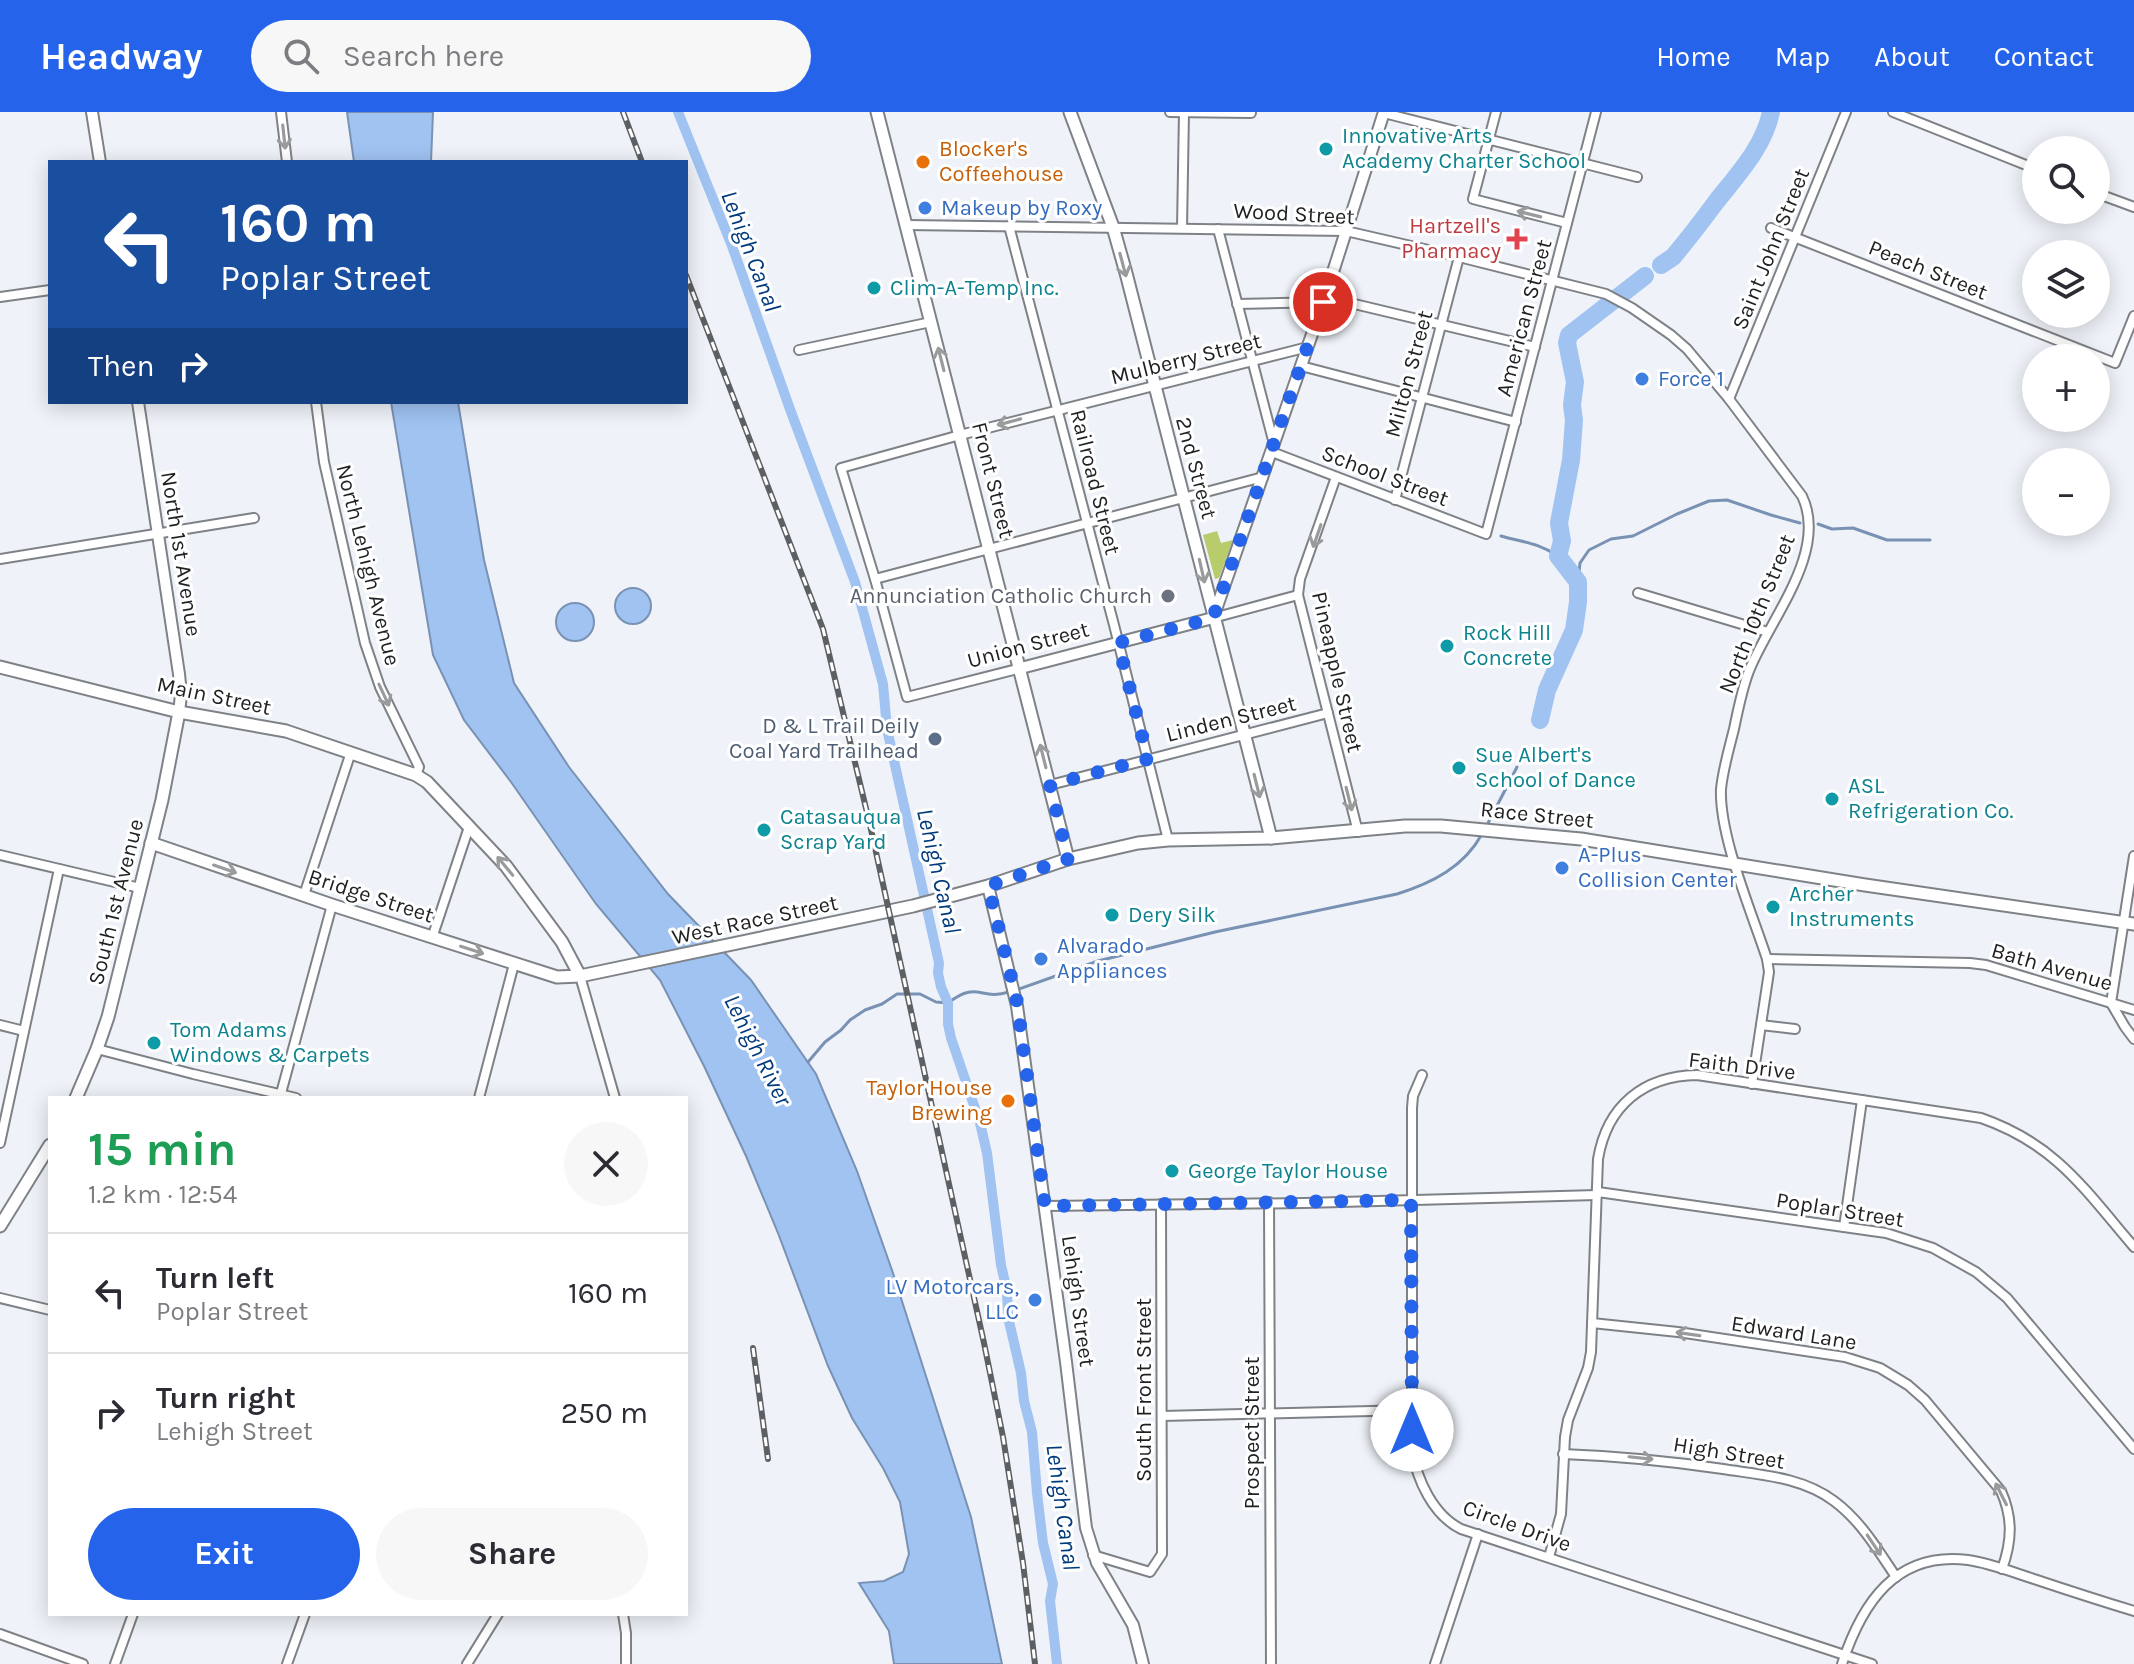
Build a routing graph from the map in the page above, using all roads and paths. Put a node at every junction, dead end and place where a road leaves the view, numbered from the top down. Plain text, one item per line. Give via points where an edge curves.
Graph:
1 (92, 112) edge
2 (281, 112) edge
3 (877, 112) edge
4 (1070, 112) edge
5 (1170, 112) edge
6 (1184, 112) edge
7 (1384, 112) edge
8 (1496, 112) edge
9 (1596, 112) edge
10 (1846, 112) edge
11 (1893, 112) edge
12 (1251, 113) edge
13 (1489, 139) junction
14 (100, 160) edge
15 (287, 160) edge
16 (2022, 163) edge
17 (1582, 164) junction
18 (1637, 177) dead end
19 (2110, 198) edge
20 (2134, 207) edge
21 (1567, 223) junction
22 (906, 225) junction
23 (1009, 226) junction
24 (1113, 227) junction
25 (1182, 228) junction
26 (1771, 228) dead end
27 (1218, 229) junction
28 (1346, 231) junction
29 (1796, 237) junction
30 (1459, 257) junction
31 (1552, 281) junction
32 (48, 290) edge
33 (0, 297) edge
34 (1324, 300) junction
35 (1237, 304) junction
36 (2134, 316) edge
37 (931, 322) junction
38 (1441, 325) junction
39 (1308, 347) junction
40 (1535, 347) junction
41 (799, 350) dead end
42 (1253, 360) junction
43 (1301, 366) junction
44 (1154, 385) junction
45 (1422, 398) junction
46 (1729, 399) junction
47 (138, 404) edge
48 (316, 404) edge
49 (1058, 409) junction
50 (1516, 422) junction
51 (960, 435) junction
52 (1273, 449) junction
53 (1263, 477) junction
54 (1336, 477) junction
55 (1184, 498) junction
56 (1395, 500) junction
57 (254, 518) dead end
58 (1087, 523) junction
59 (157, 533) junction
60 (1486, 534) joint
61 (990, 548) junction
62 (0, 559) edge
63 (875, 579) junction
64 (1638, 593) dead end
65 (1298, 595) junction
66 (1213, 618) junction
67 (1768, 632) junction
68 (1118, 643) junction
69 (0, 667) edge
70 (1021, 668) junction
71 (179, 712) junction
72 (1328, 713) junction
73 (1244, 733) junction
74 (351, 752) junction
75 (1148, 759) junction
76 (416, 775) junction
77 (1050, 785) junction
78 (469, 827) junction
79 (1358, 832) junction
80 (1271, 838) junction
81 (1168, 840) junction
82 (151, 843) junction
83 (0, 855) edge
84 (2134, 856) edge
85 (1068, 859) junction
86 (1735, 864) junction
87 (59, 869) junction
88 (988, 886) junction
89 (140, 888) junction
90 (304, 895) junction
91 (938, 900) joint
92 (332, 905) junction
93 (2129, 923) edge
94 (432, 938) junction
95 (1767, 959) junction
96 (514, 964) junction
97 (580, 976) junction
98 (2111, 1003) junction
99 (2134, 1010) edge
100 (0, 1025) edge
101 (1761, 1025) junction
102 (1795, 1029) dead end
103 (24, 1031) junction
104 (2134, 1039) edge
105 (97, 1049) junction
106 (1422, 1075) dead end
107 (1752, 1084) junction
108 (77, 1096) edge
109 (280, 1096) edge
110 (480, 1096) edge
111 (614, 1096) edge
112 (1862, 1100) junction
113 (0, 1143) edge
114 (48, 1148) edge
115 (1598, 1194) junction
116 (1411, 1200) junction
117 (1269, 1202) junction
118 (1161, 1204) junction
119 (1045, 1206) junction
120 (0, 1226) edge
121 (1844, 1227) junction
122 (2134, 1247) edge
123 (0, 1298) edge
124 (48, 1310) edge
125 (1592, 1323) junction
126 (1412, 1410) junction
127 (1270, 1413) junction
128 (1162, 1416) junction
129 (2134, 1449) edge
130 (1563, 1454) junction
131 (1478, 1534) junction
132 (1093, 1555) junction
133 (1549, 1557) junction
134 (2002, 1569) junction
135 (1896, 1577) junction
136 (2134, 1611) edge
137 (132, 1616) edge
138 (304, 1616) edge
139 (497, 1616) edge
140 (623, 1616) edge
141 (0, 1634) edge
142 (1844, 1660) edge
143 (83, 1664) edge
144 (115, 1664) edge
145 (287, 1664) edge
146 (467, 1664) edge
147 (626, 1664) edge
148 (1143, 1664) edge
149 (1271, 1664) edge
150 (1435, 1664) edge
151 (1872, 1664) edge

1 - 14 street
2 -> 15 street
3 - 22 main road, Front Street
4 - 24 main road, 2nd Street
5 - 6 street
6 - 12 street
6 - 25 street
7 - 13 street
7 - 28 street
8 - 13 street
9 - 17 street, American Street
10 - 29 street, Saint John Street
11 - 16 street
13 - 17 street
21 -> 13 street via 1473,199
17 - 18 street
17 - 21 street, American Street
19 - 20 street
21 - 31 street, American Street
22 - 23 street, Wood Street
22 - 37 main road, Front Street
23 - 24 street, Wood Street
23 - 49 street, Railroad Street
24 - 25 street, Wood Street
24 -> 44 main road, 2nd Street
25 - 27 street, Wood Street
26 - 29 street, Peach Street
27 - 28 street, Wood Street
27 - 35 street
28 - 30 street, Wood Street
28 - 34 street
29 - 36 street, Peach Street via 2115,363
29 - 46 street, Saint John Street
30 - 31 street, Wood Street
30 - 38 street, Milton Street
31 - 40 street, American Street
31 - 46 street, Wood Street via 1623,302 1687,349
32 - 33 street
34 - 35 street
34 - 38 street
34 - 39 street
35 - 42 street
37 - 41 street
51 -> 37 main road, Front Street
38 - 40 street
38 - 45 street, Milton Street
39 - 42 street, Mulberry Street
39 - 43 street
40 - 50 street, American Street
42 - 44 street, Mulberry Street
42 - 52 street
43 - 45 street
43 - 52 street
44 - 49 street, Mulberry Street
44 - 55 main road, 2nd Street
45 - 50 street
45 - 56 street, Milton Street
46 - 67 street, North 10th Street via 1802,496 1809,514 1806,549
47 - 59 street, North 1st Avenue
48 -> 76 street, North Lehigh Avenue via 324,462 365,643 419,767
49 -> 51 street, Mulberry Street
49 - 58 street, Railroad Street
50 - 60 street, American Street
51 - 61 main road, Front Street
51 - 63 street, Mulberry Street via 841,468
52 - 53 street
52 - 54 street, School Street
53 - 55 street
53 - 66 street
54 - 56 street, School Street
54 -> 65 street, Pineapple Street
55 - 58 street
55 -> 66 main road, 2nd Street
56 - 60 street, School Street
57 - 59 street
58 - 61 street
58 - 68 street, Railroad Street
59 - 62 street
59 - 71 street, North 1st Avenue via 179,674
61 - 63 street
61 - 70 main road, Front Street
63 - 70 street, Union Street via 907,697
64 - 67 street
65 - 66 street, Union Street
65 - 72 street, Pineapple Street
66 - 68 street, Union Street
66 - 73 main road, 2nd Street
67 - 86 street, North 10th Street via 1746,682 1723,773 1722,809
68 - 70 street, Union Street
68 - 75 street, Railroad Street
69 - 71 main road, Main Street
77 -> 70 main road, Front Street
71 - 74 main road, Main Street via 286,731
71 - 82 main road, South 1st Avenue
72 - 73 street, Linden Street
72 -> 79 street, Pineapple Street
73 - 75 street, Linden Street
73 -> 80 main road, 2nd Street
74 - 76 main road, Main Street
74 - 90 street
75 - 77 street, Linden Street
75 - 81 street, Railroad Street
76 - 78 main road
77 - 85 main road, Front Street
78 - 94 street
97 -> 78 main road via 524,888
79 - 80 main road, Race Street
79 - 86 main road, Race Street via 1405,826 1468,828 1581,839
80 - 81 main road, Race Street
81 - 85 main road, Race Street
82 - 89 main road, South 1st Avenue
82 -> 90 main road, Bridge Street
83 - 87 street
84 - 93 street
85 - 88 main road, Race Street
86 - 93 main road, Race Street
86 - 95 street, North 10th Street
87 - 89 street
87 - 103 street
88 - 91 main road, Race Street
88 - 119 street, Lehigh Street via 1014,990
89 - 105 main road, South 1st Avenue
90 - 92 main road, Bridge Street
91 - 97 main road, West Race Street
92 - 94 main road, Bridge Street
92 - 109 street
93 - 98 street
94 -> 96 main road, Bridge Street
95 - 98 street, Bath Avenue via 1970,963
95 - 101 street
96 - 97 main road, Bridge Street via 557,977
96 - 110 street
97 - 111 street
98 - 99 street, Bath Avenue
98 - 104 street
100 - 103 street
101 - 102 street
101 - 107 street
103 - 113 street
105 - 108 main road, South 1st Avenue
105 - 109 street
106 - 116 street, Circle Drive via 1413,1096
107 - 112 street, Faith Drive
107 - 115 street, Faith Drive via 1697,1075 1641,1090 1619,1109 1606,1131 1598,1159
112 - 121 street
112 - 122 street, Faith Drive via 1981,1118 2018,1133 2067,1169
114 - 120 main road
115 - 116 street, Poplar Street
115 - 121 street, Poplar Street
115 - 125 street, Faith Drive
116 - 117 street, Poplar Street
116 - 126 street, Circle Drive
117 - 118 street, Poplar Street
117 - 127 street, Prospect Street
118 - 119 street, Poplar Street
118 - 128 street, South Front Street
119 - 132 street, Lehigh Street
121 - 129 street, Poplar Street via 1910,1239 1976,1272 2012,1304
123 - 124 street
125 - 130 street, Faith Drive via 1588,1368 1568,1420
134 -> 125 street, Edward Lane via 2011,1524 2001,1491 1925,1400 1895,1376 1845,1357
126 - 127 street
126 - 131 street, Circle Drive via 1412,1450 1437,1510 1461,1529
127 - 128 street
127 - 149 street, Prospect Street
128 - 132 street, South Front Street via 1162,1554 1150,1572
130 - 133 street, Faith Drive via 1561,1514
130 -> 135 street, High Street via 1676,1462 1801,1484 1848,1512
131 - 133 street, Circle Drive
131 - 150 street
132 - 148 street, Lehigh Street via 1133,1625
133 - 142 street, Circle Drive
134 - 135 street via 1951,1559
134 - 136 street
135 - 142 street via 1870,1602
137 - 144 street
138 - 145 street
139 - 146 street
140 - 147 street
141 - 143 street
142 - 151 street, Circle Drive

